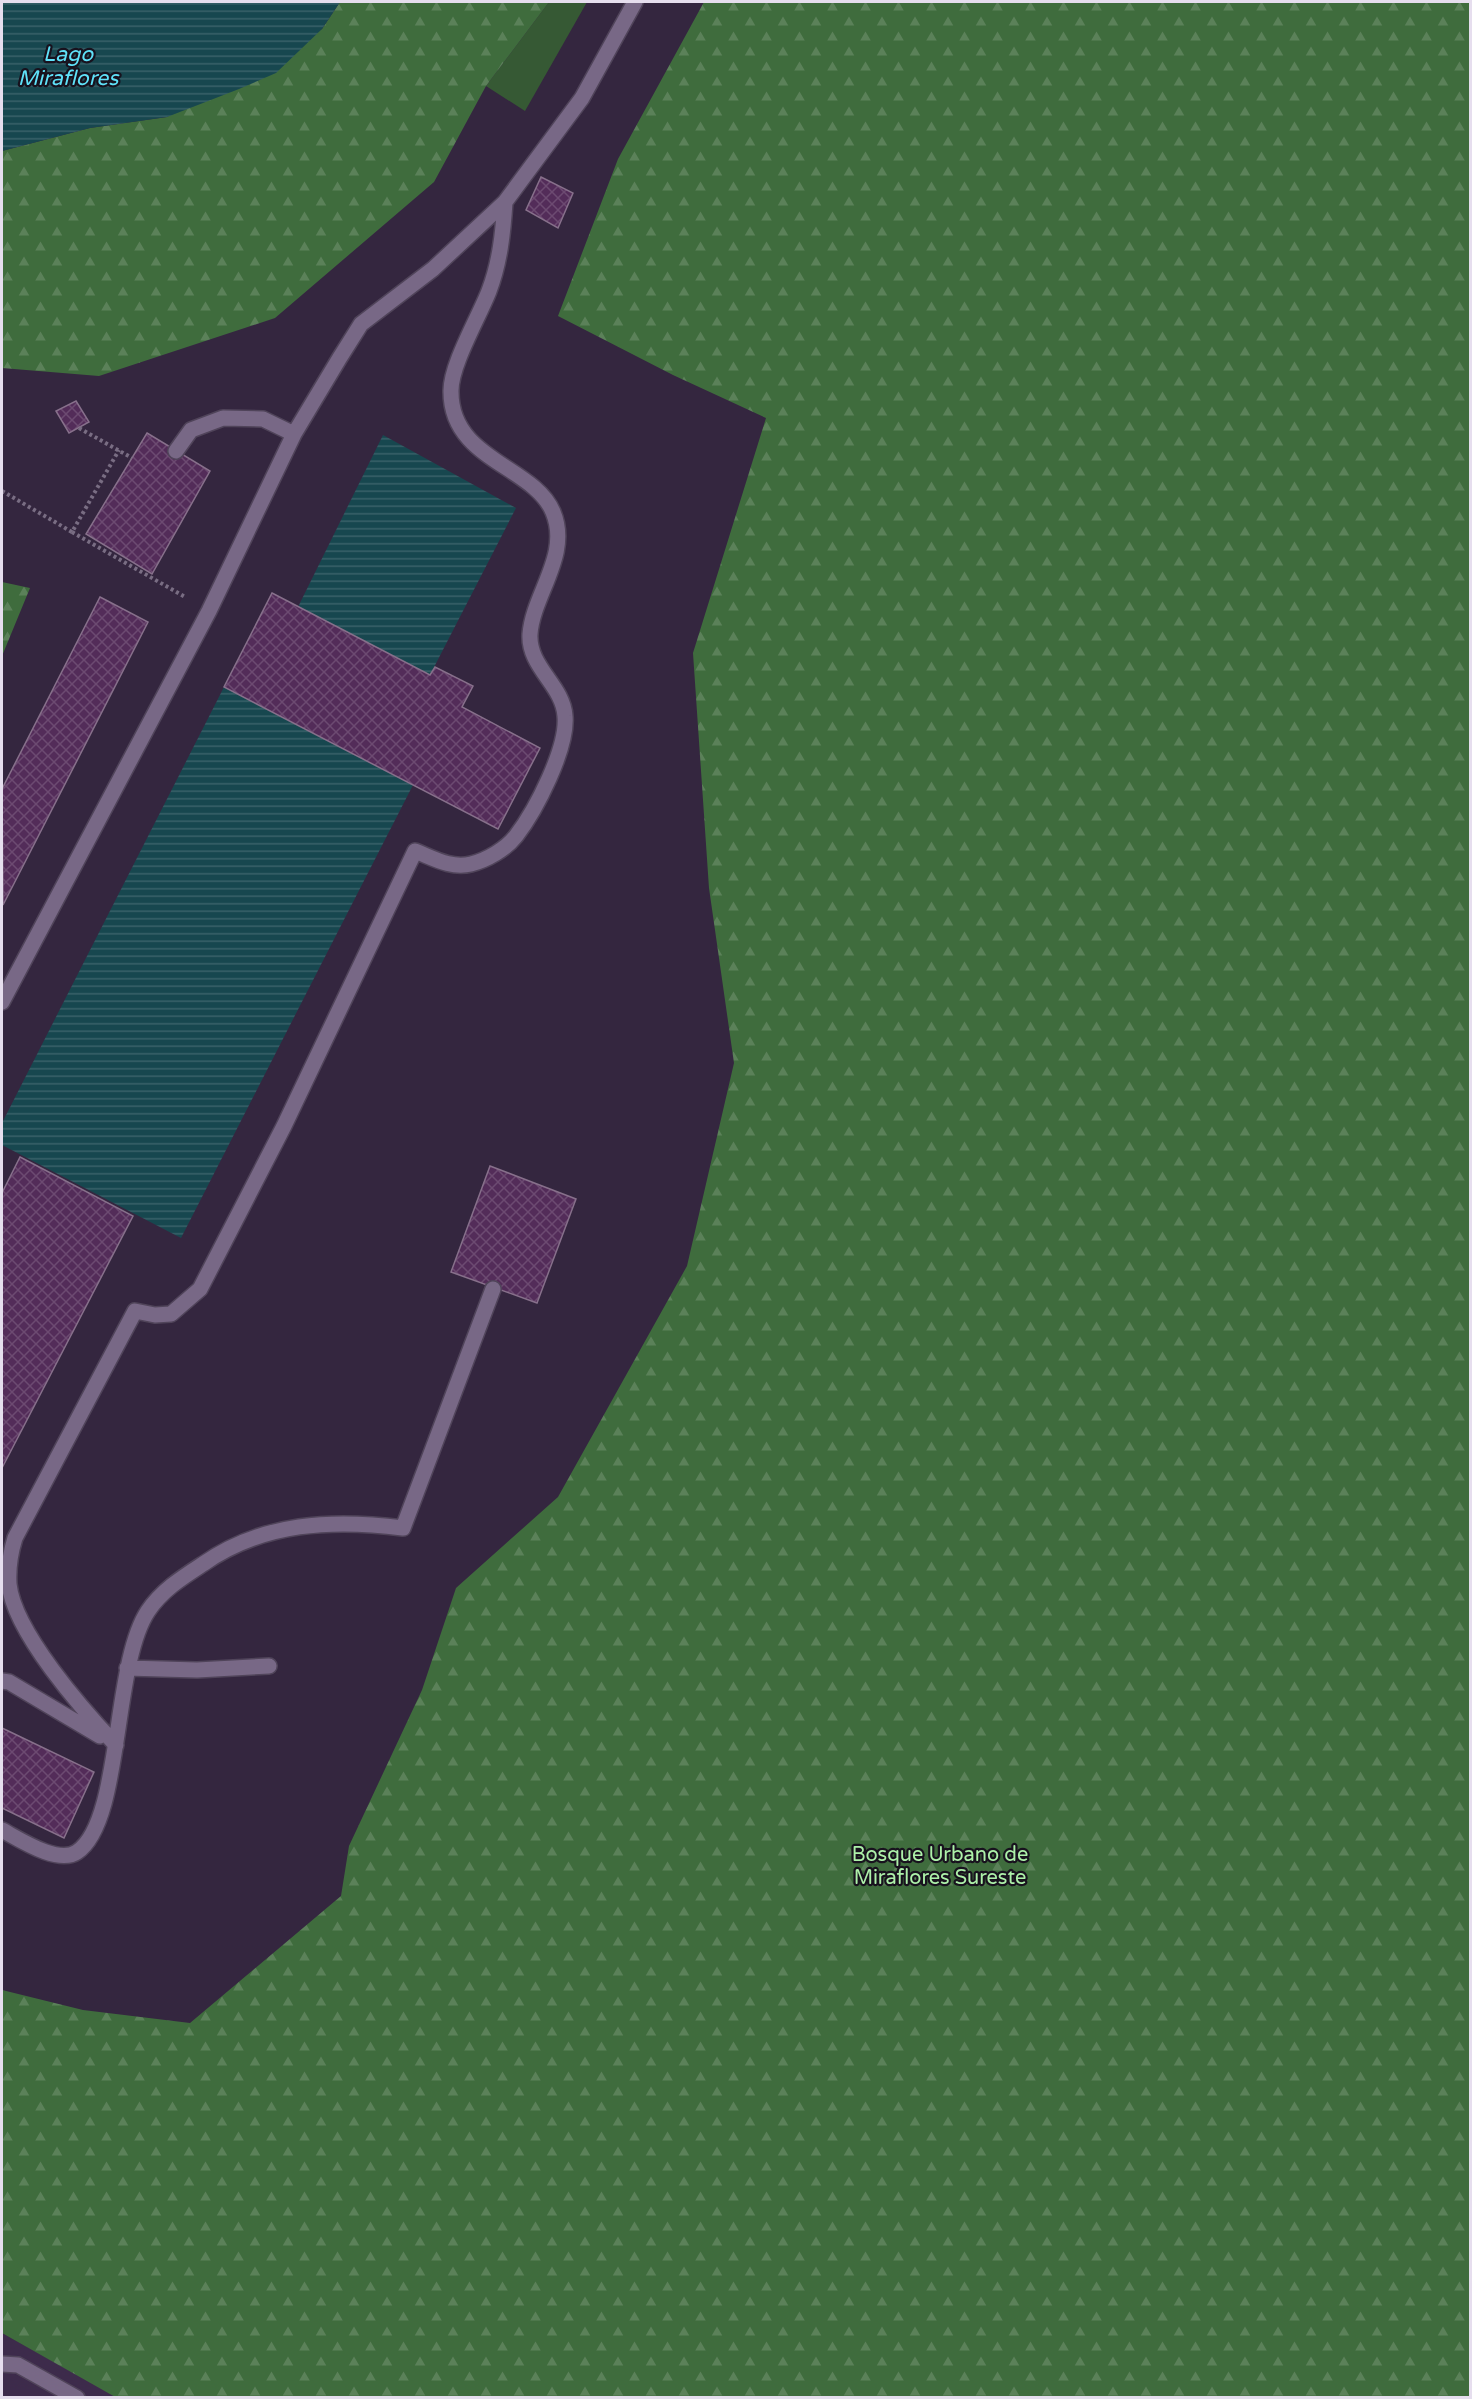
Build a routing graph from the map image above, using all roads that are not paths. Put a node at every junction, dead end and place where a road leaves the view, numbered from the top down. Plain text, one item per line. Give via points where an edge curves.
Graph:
1 (635, 2) edge
2 (505, 202) junction
3 (294, 434) junction
4 (176, 451) dead end
5 (2, 1002) edge
6 (493, 1289) dead end
7 (269, 1666) dead end
8 (127, 1668) junction
9 (2, 1681) edge
10 (116, 1745) junction
11 (2, 1830) edge
12 (2, 2364) edge
13 (77, 2397) edge

1 - 2 lane via 582,98
2 - 3 lane via 433,269 361,324
2 - 10 lane via 502,247 490,289 455,370 451,392 455,414 467,438 544,498 552,511 556,526 554,561 533,615 530,637 538,665 563,701 565,735 516,837 490,857 469,865 451,866 415,851 284,1126 200,1289 171,1314 135,1311 15,1538 9,1559 9,1586 18,1611 33,1641 79,1706
3 - 4 lane via 263,419 223,418 191,430
3 - 5 lane via 209,611
6 - 8 lane via 404,1528 333,1522 297,1526 258,1536 218,1553 161,1593 147,1612
7 - 8 lane
8 - 10 lane
9 - 10 lane
10 - 11 lane via 99,1816 77,1852 65,1856 42,1851
12 - 13 lane via 18,2365

